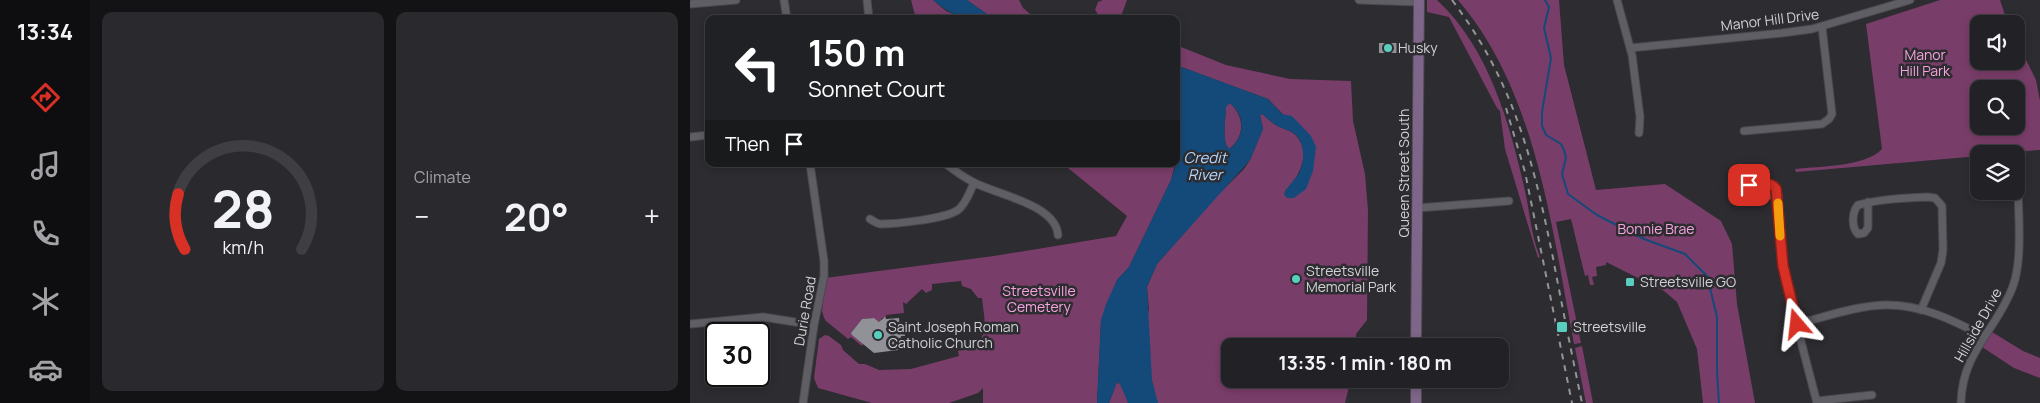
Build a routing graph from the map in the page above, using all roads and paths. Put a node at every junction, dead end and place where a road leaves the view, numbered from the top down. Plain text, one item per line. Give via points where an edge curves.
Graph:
1 (736, 0) edge
2 (784, 0) edge
3 (867, 0) edge
4 (1359, 0) edge
5 (1617, 0) edge
6 (1910, 0) edge
7 (1419, 1) edge
8 (1894, 2) edge
9 (690, 4) edge
10 (786, 15) edge
11 (869, 15) edge
12 (1822, 26) junction
13 (1630, 48) junction
14 (1744, 131) dead end
15 (1639, 133) dead end
16 (705, 135) edge
17 (690, 137) edge
18 (810, 167) edge
19 (950, 167) edge
20 (974, 183) junction
21 (1778, 195) dead end
22 (2018, 200) edge
23 (1509, 201) dead end
24 (1868, 202) dead end
25 (1417, 208) junction
26 (870, 219) dead end
27 (1058, 235) dead end
28 (1921, 310) junction
29 (690, 324) edge
30 (1797, 324) junction
31 (814, 325) junction
32 (1983, 336) junction
33 (1416, 338) edge
34 (1416, 388) edge
35 (1872, 395) dead end
36 (1817, 402) edge
37 (804, 403) edge
38 (1416, 403) edge
39 (1961, 403) edge

1 - 9 street
2 - 10 street
3 - 11 street
4 - 7 street
5 - 13 street
6 - 8 street, Manor Hill Drive
7 - 25 main road, Queen Street South
8 - 12 street, Manor Hill Drive
12 - 13 street, Manor Hill Drive via 1782,34
12 - 14 street via 1832,114 1829,119 1822,124
13 - 15 street via 1636,78
16 - 17 street
18 - 31 street, Durie Road via 824,261
19 - 20 street
20 - 26 street via 958,209 935,218 878,224
20 - 27 street via 1033,206 1053,221
21 - 30 street via 1783,266
22 - 32 street, Hillside Drive via 2017,272 2007,300
23 - 25 street
24 - 28 street via 1928,197 1935,198 1942,206 1943,257
25 - 33 main road, Queen Street South
28 - 30 street via 1873,306
28 - 32 street
29 - 31 street via 763,317
30 - 36 street
31 - 37 street, Durie Road
32 - 39 street, Hillside Drive via 1967,368
34 - 38 main road
35 - 36 street

